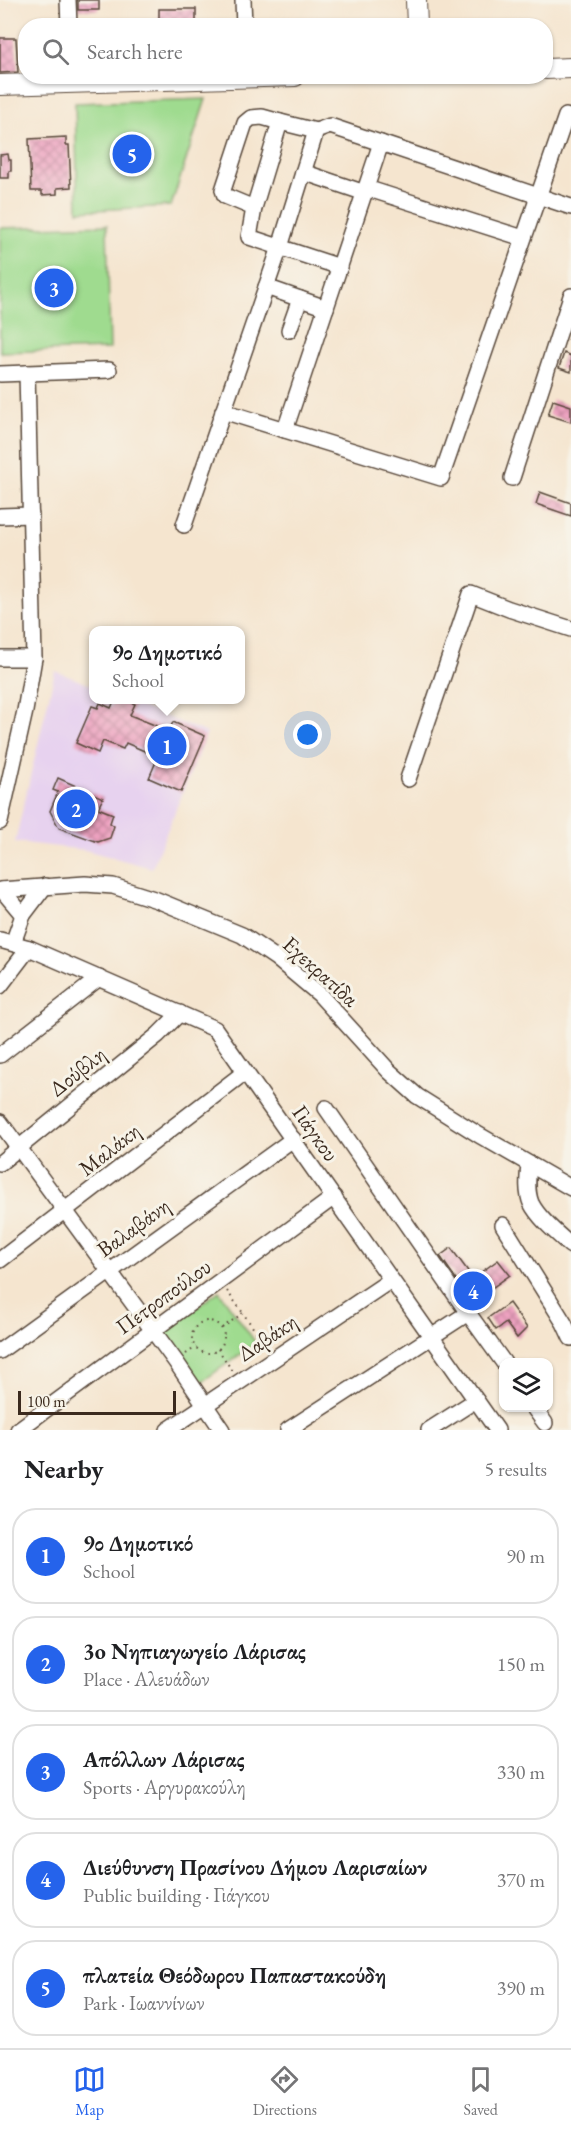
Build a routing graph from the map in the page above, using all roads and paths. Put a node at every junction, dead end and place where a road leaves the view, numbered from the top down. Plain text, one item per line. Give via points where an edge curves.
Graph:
1 (68, 0) edge
2 (243, 0) edge
3 (416, 0) edge
4 (69, 18) edge
5 (244, 18) edge
6 (417, 18) edge
7 (571, 68) edge
8 (553, 69) edge
9 (18, 84) edge
10 (0, 85) edge
11 (566, 116) dead end
12 (280, 122) junction
13 (316, 131) junction
14 (565, 136) edge
15 (381, 143) junction
16 (303, 172) junction
17 (365, 191) junction
18 (537, 196) junction
19 (571, 207) edge
20 (254, 208) junction
21 (523, 238) junction
22 (280, 247) junction
23 (340, 267) junction
24 (266, 287) junction
25 (571, 296) edge
26 (300, 299) junction
27 (326, 308) junction
28 (289, 330) dead end
29 (108, 370) dead end
30 (27, 373) junction
31 (0, 374) edge
32 (223, 411) junction
33 (285, 430) junction
34 (512, 478) dead end
35 (31, 515) junction
36 (0, 516) edge
37 (184, 525) dead end
38 (571, 628) edge
39 (34, 657) junction
40 (0, 658) edge
41 (408, 779) dead end
42 (2, 804) edge
43 (0, 822) edge
44 (45, 886) junction
45 (1, 890) edge
46 (23, 915) junction
47 (7, 941) edge
48 (28, 948) junction
49 (99, 978) junction
50 (0, 986) edge
51 (180, 1013) junction
52 (0, 1054) edge
53 (245, 1072) junction
54 (326, 1108) dead end
55 (0, 1122) edge
56 (293, 1139) junction
57 (19, 1148) junction
58 (0, 1163) edge
59 (529, 1164) junction
60 (571, 1188) edge
61 (334, 1197) junction
62 (66, 1211) junction
63 (503, 1225) dead end
64 (571, 1246) edge
65 (0, 1260) edge
66 (109, 1272) junction
67 (391, 1280) junction
68 (221, 1281) junction
69 (468, 1312) junction
70 (243, 1313) junction
71 (222, 1328) junction
72 (152, 1331) junction
73 (431, 1336) junction
74 (571, 1338) edge
75 (218, 1349) junction
76 (0, 1352) edge
77 (274, 1358) junction
78 (500, 1358) edge
79 (240, 1382) junction
80 (476, 1400) junction
81 (205, 1405) junction
82 (537, 1412) edge
83 (545, 1423) dead end
84 (18, 1430) edge
85 (168, 1430) edge
86 (222, 1430) edge
87 (288, 1430) edge
88 (429, 1430) edge
89 (497, 1430) edge

1 - 4 street
2 - 5 street
3 - 6 main road
7 - 8 main road
9 - 10 main road
11 - 14 street
12 - 13 street
12 - 20 street
12 - 20 street via 262,117 245,123 223,190 225,196
13 - 15 street via 330,126
13 - 16 street
14 - 18 street
15 - 17 street
15 - 18 street
16 - 17 street
16 - 22 street
17 - 21 street
17 - 23 street
18 - 19 street
18 - 21 street
20 - 22 street via 249,237
21 - 33 street via 441,478
22 - 23 street
22 - 24 street
23 - 27 street
24 - 26 street
24 - 32 street
25 - 34 street
26 - 27 street
26 - 28 street
27 - 33 street
29 - 30 street
30 - 31 street
30 - 35 street
32 - 33 street
32 - 37 street
35 - 36 street
35 - 39 street
38 - 41 street via 471,594
39 - 40 street
39 - 42 street
42 - 43 street
44 - 45 street, Εχεκρατίδα
44 - 46 street
44 - 59 street, Εχεκρατίδα via 113,886 242,935 319,993 405,1086
45 - 46 street
46 - 47 street
47 - 48 street, Γιάγκου
48 - 49 street, Γιάγκου
48 - 50 street
49 - 51 street, Γιάγκου
49 - 52 street
51 - 53 street, Γιάγκου via 215,1029
51 - 57 street, Δούβλη
53 - 56 street, Γιάγκου
53 - 62 street, Μαλάκη
54 - 69 street
55 - 57 street
56 - 61 street, Γιάγκου
56 - 66 street, Βαλαβάνη
57 - 58 street, Δούβλη
57 - 62 street
59 - 60 street, Εχεκρατίδα
59 - 64 street via 531,1203
61 - 67 street, Γιάγκου
61 - 68 street, Πετροπούλου
62 - 65 street, Μαλάκη
62 - 66 street
63 - 74 street
66 - 72 street
66 - 76 street, Βαλαβάνη
67 - 73 street, Γιάγκου
67 - 77 street, Δαβάκη
68 - 70 path
68 - 72 street, Πετροπούλου
69 - 73 street
69 - 78 street
70 - 71 path
70 - 77 path
71 - 75 path via 224,1341
71 - 75 path via 205,1321 197,1325 193,1334 193,1343 199,1350 207,1353
72 - 81 street
72 - 84 street, Πετροπούλου
73 - 80 street, Γιάγκου
73 - 87 street
75 - 79 path
77 - 79 street, Δαβάκη
79 - 81 street, Δαβάκη
80 - 88 street
80 - 89 street, Γιάγκου
81 - 85 street, Δαβάκη
81 - 86 street
82 - 83 street

